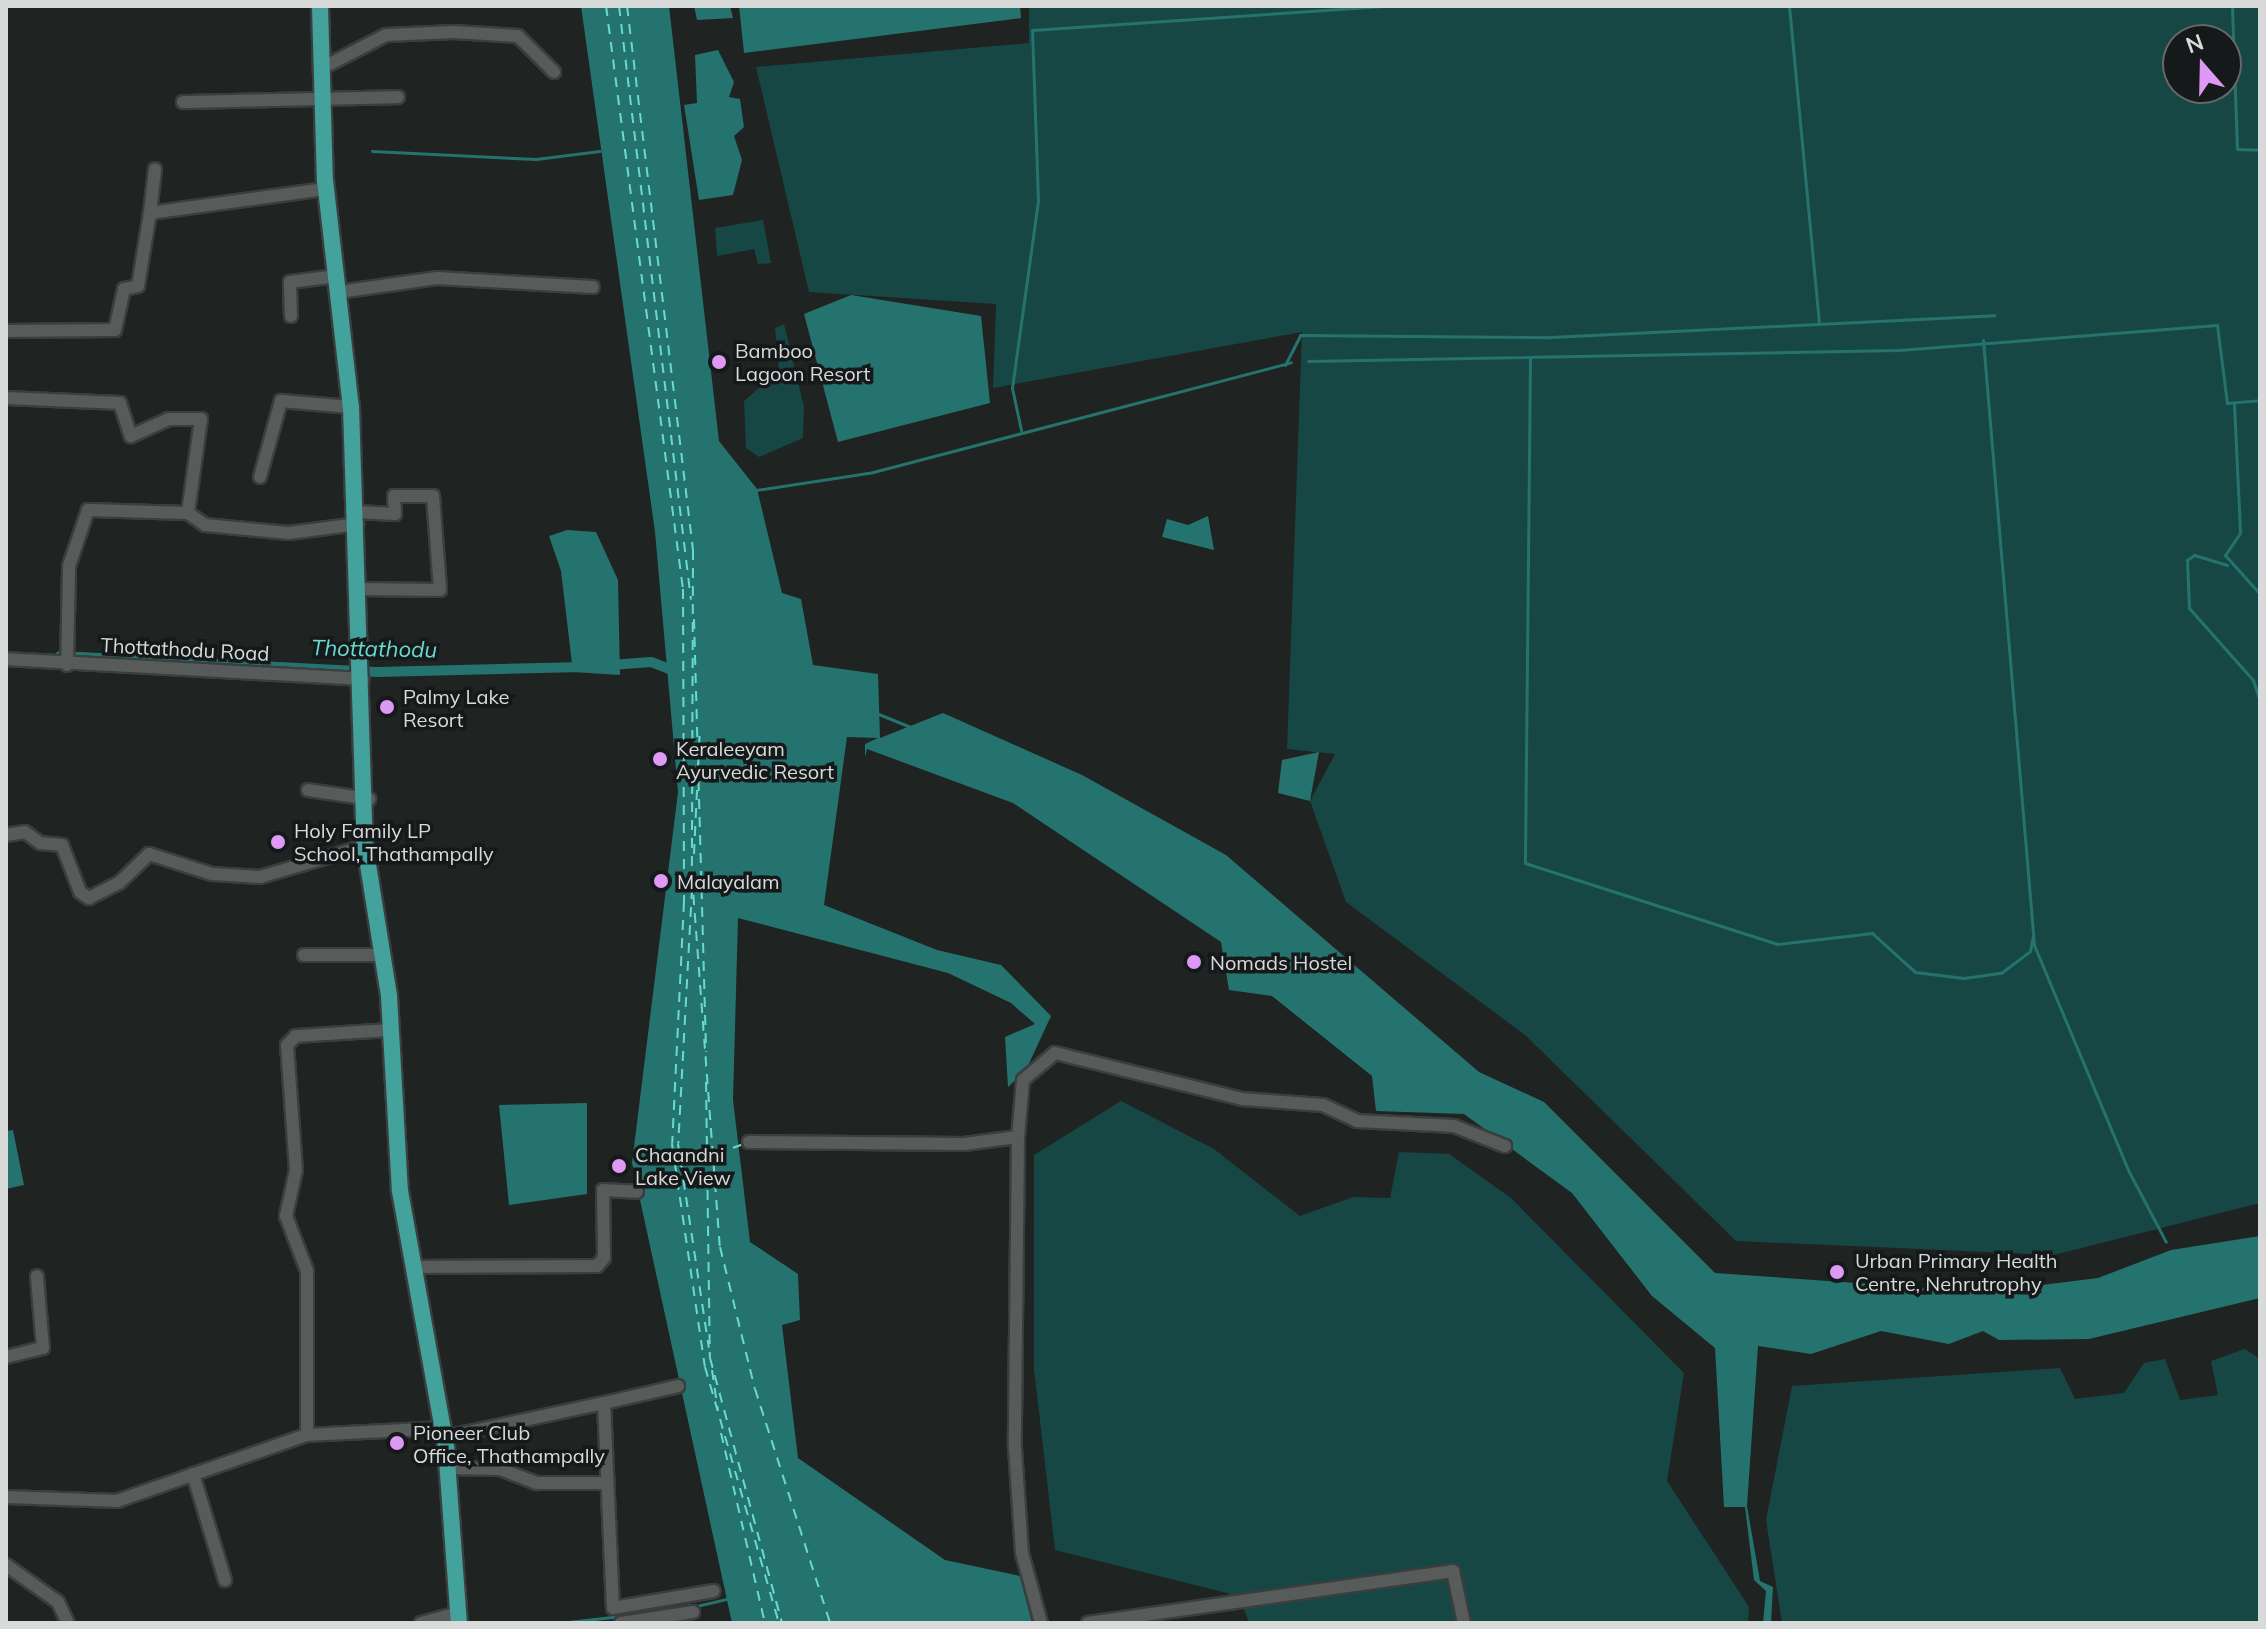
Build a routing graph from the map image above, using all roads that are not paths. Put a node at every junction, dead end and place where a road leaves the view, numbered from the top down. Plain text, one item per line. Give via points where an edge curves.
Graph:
1 (320, 6) edge
2 (324, 67) junction
3 (554, 72) dead end
4 (398, 97) dead end
5 (183, 102) dead end
6 (323, 102) junction
7 (155, 169) dead end
8 (326, 189) junction
9 (150, 213) junction
10 (338, 284) junction
11 (593, 287) dead end
12 (291, 316) dead end
13 (6, 331) edge
14 (6, 398) edge
15 (351, 407) junction
16 (260, 477) dead end
17 (188, 513) junction
18 (356, 518) junction
19 (360, 589) junction
20 (6, 659) edge
21 (68, 660) junction
22 (362, 673) junction
23 (308, 790) dead end
24 (369, 799) junction
25 (6, 835) edge
26 (365, 846) junction
27 (304, 955) dead end
28 (382, 955) junction
29 (392, 1030) junction
30 (1018, 1137) junction
31 (749, 1142) dead end
32 (1505, 1146) dead end
33 (637, 1192) dead end
34 (412, 1267) junction
35 (37, 1276) dead end
36 (6, 1357) edge
37 (678, 1386) dead end
38 (604, 1403) junction
39 (444, 1432) junction
40 (307, 1435) junction
41 (446, 1468) junction
42 (193, 1474) junction
43 (605, 1483) junction
44 (6, 1497) edge
45 (6, 1565) edge
46 (225, 1580) dead end
47 (714, 1591) dead end
48 (693, 1612) dead end
49 (458, 1618) edge
50 (68, 1623) edge
51 (421, 1623) edge
52 (621, 1623) edge
53 (1041, 1623) edge
54 (1088, 1623) edge
55 (1464, 1623) edge

1 - 2 main road
2 - 3 street via 386,35 454,32 525,39
2 - 6 main road
4 - 6 street
5 - 6 street
6 - 8 main road
7 - 9 street
8 - 9 street
8 - 10 main road
9 - 13 street via 138,286 124,289 115,330
10 - 11 street via 437,278
10 - 12 street via 290,282
10 - 15 main road
14 - 17 street via 120,403 131,436 169,419 201,419
15 - 16 street via 281,401
15 - 18 main road
17 - 18 street via 205,525 265,531
17 - 21 street via 88,510 69,566
18 - 19 main road
18 - 19 street via 395,514 394,496 433,496 440,590
19 - 22 main road
20 - 21 street, Thottathodu Road
21 - 22 street, Thottathodu Road
22 - 24 main road
23 - 24 street
24 - 26 main road
25 - 26 street via 25,832 40,843 62,845 80,892 89,898 119,883 149,854 212,874 260,877
26 - 28 main road
27 - 28 street
28 - 29 main road
29 - 34 main road
29 - 40 street via 296,1036 287,1045 296,1170 286,1216 307,1271
30 - 31 street via 964,1144
30 - 32 street via 1023,1080 1055,1053 1227,1096 1323,1105 1357,1121 1470,1129
30 - 53 street via 1015,1448 1022,1553
33 - 34 street via 603,1190 604,1258 597,1266
34 - 39 main road
35 - 36 street via 43,1348
37 - 38 street
38 - 39 street
38 - 43 street
39 - 40 street
39 - 41 main road
40 - 42 street
41 - 43 street via 500,1469 537,1483
41 - 49 main road
42 - 44 street via 117,1501
42 - 46 street
43 - 47 street via 613,1608
45 - 50 street via 58,1602
48 - 52 street
49 - 51 street
54 - 55 street via 1453,1571

